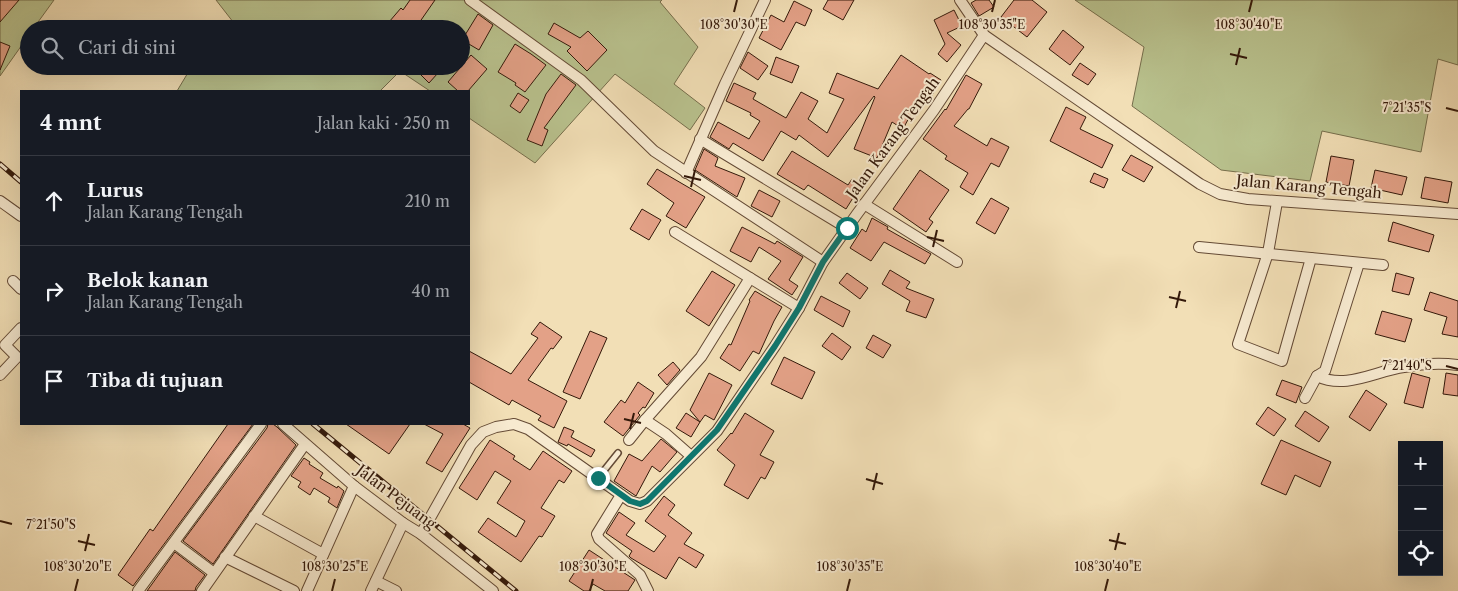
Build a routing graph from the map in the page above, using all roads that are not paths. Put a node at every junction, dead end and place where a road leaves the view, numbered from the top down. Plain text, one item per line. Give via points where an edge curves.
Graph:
1 (470, 0) edge
2 (765, 0) edge
3 (960, 0) edge
4 (984, 35) junction
5 (700, 139) junction
6 (686, 173) junction
7 (0, 202) edge
8 (1277, 202) junction
9 (864, 204) junction
10 (1458, 214) edge
11 (20, 215) edge
12 (847, 228) junction
13 (675, 232) dead end
14 (1199, 247) dead end
15 (1268, 253) junction
16 (1312, 258) junction
17 (823, 262) junction
18 (957, 262) dead end
19 (1359, 263) junction
20 (1382, 265) dead end
21 (750, 278) junction
22 (13, 282) dead end
23 (20, 288) edge
24 (799, 308) junction
25 (20, 329) edge
26 (2, 342) edge
27 (19, 359) edge
28 (1458, 365) edge
29 (0, 374) edge
30 (1318, 376) junction
31 (1305, 398) dead end
32 (645, 420) junction
33 (260, 425) edge
34 (284, 425) edge
35 (629, 440) dead end
36 (305, 444) junction
37 (618, 453) dead end
38 (691, 456) junction
39 (598, 478) junction
40 (354, 486) junction
41 (621, 495) junction
42 (254, 516) junction
43 (403, 523) junction
44 (421, 534) junction
45 (174, 543) junction
46 (323, 554) junction
47 (225, 557) junction
48 (214, 573) junction
49 (376, 581) junction
50 (138, 591) edge
51 (202, 591) edge
52 (294, 591) edge
53 (307, 591) edge
54 (372, 591) edge
55 (396, 591) edge
56 (493, 591) edge
57 (648, 591) edge

1 - 6 street via 581,80 654,151
2 - 5 street
3 - 4 street
4 - 8 street, Jalan Karang Tengah via 1200,184 1220,194
4 - 9 street, Jalan Karang Tengah via 934,110
5 - 6 street
5 - 12 street
6 - 17 street
7 - 11 street
8 - 10 street, Jalan Karang Tengah
8 - 15 street
9 - 12 street, Jalan Karang Tengah
9 - 18 street
12 - 17 street, Jalan Karang Tengah
13 - 21 street
14 - 15 street
15 - 16 street
15 - 16 street via 1238,344 1282,361
16 - 19 street
17 - 24 street, Jalan Karang Tengah
19 - 20 street
19 - 30 street via 1325,371
21 - 24 street
21 - 32 street via 701,357
22 - 23 street
24 - 38 street, Jalan Karang Tengah via 717,430
25 - 26 street
26 - 27 street
27 - 29 street
28 - 30 street via 1403,367 1354,380 1326,380
30 - 31 street
32 - 35 street
32 - 38 street
33 - 45 street
34 - 36 street, Jalan Pejuang
36 - 40 street, Jalan Pejuang
36 - 42 street
37 - 39 lane
38 - 41 street, Jalan Karang Tengah via 647,501 640,504
39 - 41 street, Jalan Karang Tengah
39 - 44 street, Jalan Karang Tengah via 528,429 514,424 496,427 484,432 471,445
40 - 43 street, Jalan Pejuang
40 - 46 street
41 - 57 street via 597,534 640,575
42 - 46 street
42 - 47 street
43 - 44 street, Jalan Pejuang
43 - 49 street
44 - 56 street, Jalan Pejuang
45 - 48 street
45 - 50 street
46 - 53 street
47 - 48 street
47 - 52 street
48 - 51 street
49 - 54 street
49 - 55 street

